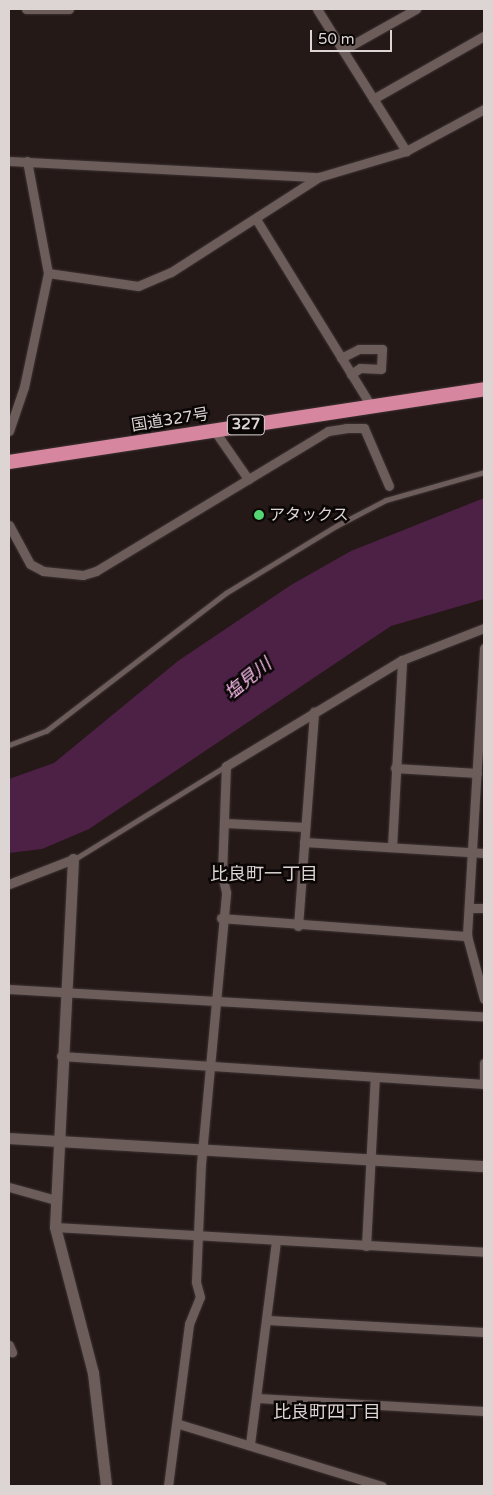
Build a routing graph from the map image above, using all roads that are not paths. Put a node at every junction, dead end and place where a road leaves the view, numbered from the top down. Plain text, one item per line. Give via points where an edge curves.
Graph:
1 (26, 9) edge
2 (69, 9) edge
3 (317, 9) edge
4 (416, 9) edge
5 (484, 36) edge
6 (343, 50) junction
7 (374, 99) junction
8 (484, 108) edge
9 (406, 151) junction
10 (9, 161) edge
11 (27, 161) junction
12 (319, 177) junction
13 (256, 219) junction
14 (48, 273) junction
15 (341, 358) junction
16 (351, 374) junction
17 (484, 389) edge
18 (371, 406) junction
19 (214, 430) junction
20 (9, 431) edge
21 (9, 462) edge
22 (484, 472) edge
23 (248, 479) junction
24 (389, 486) dead end
25 (9, 525) edge
26 (484, 628) edge
27 (484, 648) edge
28 (402, 660) junction
29 (483, 682) edge
30 (314, 712) junction
31 (481, 741) edge
32 (9, 745) edge
33 (226, 766) junction
34 (395, 768) junction
35 (476, 772) junction
36 (480, 796) edge
37 (225, 823) junction
38 (305, 827) junction
39 (304, 842) junction
40 (392, 847) junction
41 (472, 852) junction
42 (484, 853) edge
43 (73, 859) junction
44 (9, 884) edge
45 (469, 908) junction
46 (484, 908) edge
47 (221, 918) junction
48 (298, 926) junction
49 (467, 936) junction
50 (9, 989) edge
51 (66, 992) junction
52 (484, 999) edge
53 (213, 1001) junction
54 (484, 1016) edge
55 (61, 1056) junction
56 (484, 1063) edge
57 (209, 1067) junction
58 (375, 1077) junction
59 (484, 1084) edge
60 (9, 1138) edge
61 (57, 1140) junction
62 (203, 1150) junction
63 (370, 1158) junction
64 (484, 1166) edge
65 (9, 1187) edge
66 (56, 1200) junction
67 (55, 1227) junction
68 (196, 1237) junction
69 (276, 1240) junction
70 (366, 1246) junction
71 (484, 1252) edge
72 (267, 1320) junction
73 (484, 1332) edge
74 (257, 1398) junction
75 (484, 1411) edge
76 (179, 1424) junction
77 (250, 1444) junction
78 (361, 1483) edge
79 (106, 1486) edge
80 (168, 1486) edge
81 (382, 1486) edge

1 - 2 street
3 - 6 street
4 - 6 street
5 - 7 street
6 - 7 street
7 - 9 street
8 - 9 street
9 - 12 street
10 - 11 street
11 - 12 street
11 - 14 street
12 - 13 street
13 - 14 street via 138,286
13 - 15 street
14 - 20 street via 24,387
15 - 16 street
15 - 16 street via 359,349 382,349 381,369 360,368
16 - 18 street
17 - 18 highway, 国道327号 / 327
18 - 19 highway, 国道327号 / 327
19 - 21 highway, 国道327号 / 327
19 - 23 street
22 - 32 lane via 386,500 336,526 226,594 46,731
23 - 24 street via 328,431 364,428
23 - 25 street via 83,575 43,571 30,564
26 - 28 street
27 - 29 street
28 - 30 street
28 - 34 street
29 - 31 street
30 - 33 street
30 - 38 street
31 - 35 street
33 - 37 street
33 - 43 lane
34 - 35 street
34 - 40 street
35 - 36 street
36 - 41 street
37 - 38 street
37 - 47 street via 222,874 226,892
38 - 39 street
39 - 40 street
39 - 48 street
40 - 41 street
41 - 42 street
41 - 45 street
43 - 44 street
43 - 51 street
45 - 46 street
45 - 49 street
47 - 48 street
47 - 53 street
48 - 49 street
49 - 52 street
50 - 51 street
51 - 53 street
51 - 55 street
53 - 54 street
53 - 57 street
55 - 57 street
55 - 61 street
56 - 59 street
57 - 58 street
57 - 62 street
58 - 59 street
58 - 63 street
60 - 61 street
61 - 62 street
61 - 66 street
62 - 63 street
62 - 68 street
63 - 64 street
63 - 70 street
65 - 66 street
66 - 67 street
67 - 68 street
67 - 79 street via 93,1374
68 - 69 street
68 - 76 street via 200,1297 189,1324
69 - 70 street
69 - 72 street
70 - 71 street
72 - 73 street
72 - 74 street
74 - 75 street
74 - 77 street
76 - 77 street
76 - 80 street
77 - 78 street
78 - 81 street

